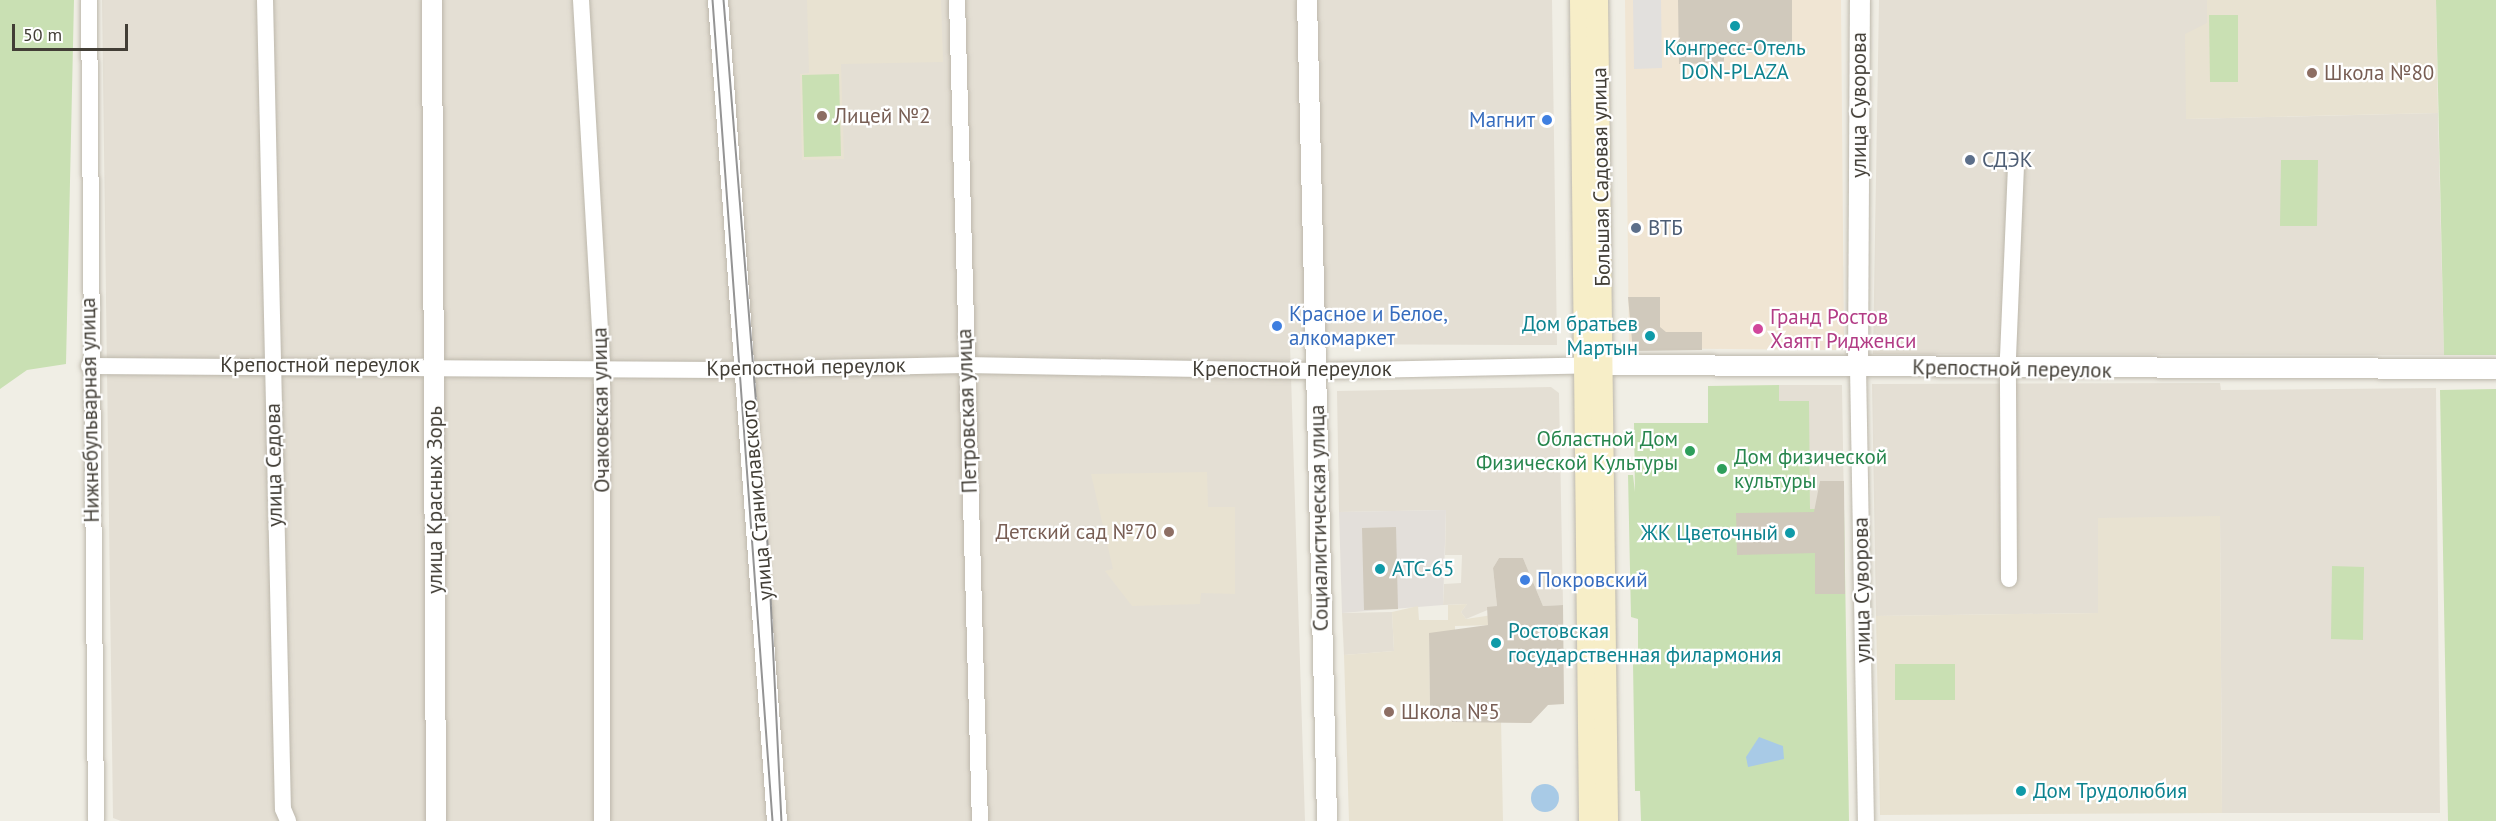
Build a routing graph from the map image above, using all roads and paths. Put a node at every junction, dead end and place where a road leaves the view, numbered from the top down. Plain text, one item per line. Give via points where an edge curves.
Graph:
1 (89, 0) edge
2 (265, 0) edge
3 (432, 0) edge
4 (581, 0) edge
5 (718, 0) edge
6 (957, 0) edge
7 (1307, 0) edge
8 (1581, 0) edge
9 (1598, 0) edge
10 (1860, 0) edge
11 (2016, 163) dead end
12 (271, 365) junction
13 (434, 365) junction
14 (965, 365) junction
15 (1595, 365) junction
16 (88, 366) junction
17 (602, 366) junction
18 (1858, 366) junction
19 (2008, 369) junction
20 (2496, 369) edge
21 (747, 370) junction
22 (1316, 371) junction
23 (2009, 579) dead end
24 (96, 820) edge
25 (288, 821) edge
26 (436, 821) edge
27 (602, 821) edge
28 (777, 821) edge
29 (980, 821) edge
30 (1327, 821) edge
31 (1590, 821) edge
32 (1607, 821) edge
33 (1866, 821) edge

1 - 16 street, Нижнебульварная улица
2 - 12 street, улица Седова
3 - 13 street, улица Красных Зорь
4 - 17 street, Очаковская улица
5 - 21 street, улица Станиславского
6 - 14 street, Петровская улица
7 - 22 street, Социалистическая улица
8 - 15 main road, Большая Садовая улица
9 - 15 main road, Большая Садовая улица
10 - 18 street, улица Суворова
11 - 19 street
12 - 13 street, Крепостной переулок
12 - 16 street, Крепостной переулок
12 - 25 street, улица Седова via 283,809
13 - 17 street, Крепостной переулок
13 - 26 street, улица Красных Зорь
14 - 21 street, Крепостной переулок
14 - 22 street, Крепостной переулок
14 - 29 street, Петровская улица
15 - 18 street, Крепостной переулок
15 - 22 street, Крепостной переулок
15 - 31 main road, Большая Садовая улица
15 - 32 main road, Большая Садовая улица
16 - 24 street, Нижнебульварная улица
17 - 21 street, Крепостной переулок
17 - 27 street, Очаковская улица
18 - 19 street, Крепостной переулок
18 - 33 street, улица Суворова
19 - 20 street, Крепостной переулок
19 - 23 street
21 - 28 street, улица Станиславского
22 - 30 street, Социалистическая улица

